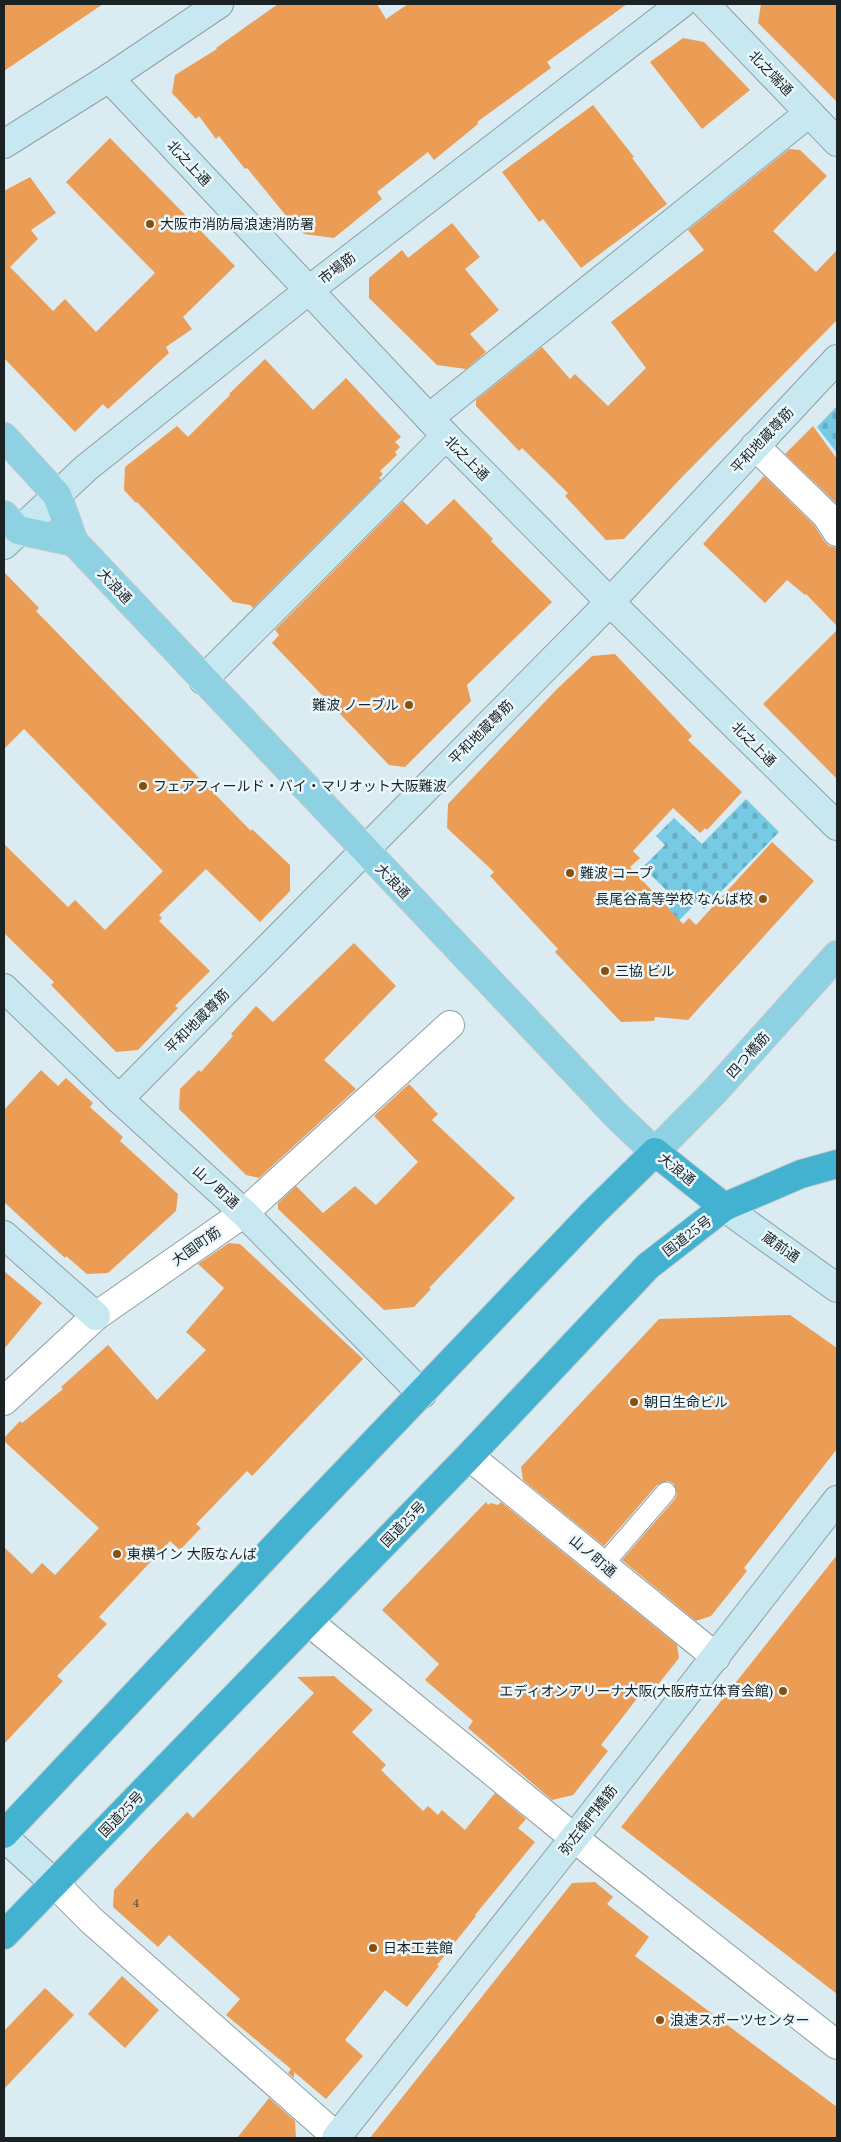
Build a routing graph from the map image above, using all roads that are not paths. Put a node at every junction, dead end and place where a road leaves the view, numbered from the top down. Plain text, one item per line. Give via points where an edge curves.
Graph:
1 (219, 4) edge
2 (680, 4) edge
3 (705, 4) edge
4 (109, 78) junction
5 (809, 113) junction
6 (837, 142) edge
7 (4, 144) edge
8 (309, 290) junction
9 (837, 359) edge
10 (437, 427) junction
11 (4, 437) edge
12 (755, 446) junction
13 (57, 495) junction
14 (8, 530) edge
15 (837, 532) edge
16 (74, 542) junction
17 (610, 602) junction
18 (203, 680) junction
19 (837, 826) edge
20 (364, 850) junction
21 (837, 954) edge
22 (4, 988) edge
23 (450, 1025) dead end
24 (120, 1099) junction
25 (656, 1152) junction
26 (837, 1164) edge
27 (724, 1207) junction
28 (244, 1213) junction
29 (4, 1235) edge
30 (837, 1288) edge
31 (96, 1316) junction
32 (422, 1394) junction
33 (4, 1401) edge
34 (469, 1456) junction
35 (666, 1492) dead end
36 (837, 1500) edge
37 (603, 1565) junction
38 (309, 1622) junction
39 (716, 1657) junction
40 (4, 1835) edge
41 (574, 1838) junction
42 (54, 1883) junction
43 (4, 1936) edge
44 (837, 2045) edge
45 (337, 2138) edge

1 - 4 street
2 - 8 street, 市場筋
3 - 5 street, 北之端通
4 - 7 street
4 - 8 street, 北之上通
5 - 6 street, 北之端通
5 - 10 street
8 - 10 street, 北之上通
8 - 13 street, 市場筋 via 93,462
9 - 12 street, 平和地蔵尊筋
10 - 17 street, 北之上通
10 - 18 street
11 - 13 main road, 大浪通
12 - 15 street via 826,515
12 - 17 street, 平和地蔵尊筋
13 - 14 street, 市場筋
13 - 16 main road, 大浪通
14 - 16 main road
16 - 18 main road, 大浪通
17 - 19 street, 北之上通
17 - 20 street, 平和地蔵尊筋
18 - 20 main road, 大浪通
20 - 24 street, 平和地蔵尊筋
20 - 25 main road, 大浪通 via 615,1114
21 - 25 main road, 四つ橋筋 via 716,1091
22 - 24 street, 山ノ町通
23 - 28 street, 大国町筋
24 - 28 street, 山ノ町通
25 - 27 highway, 大浪通
25 - 32 highway
26 - 27 highway, 国道25号 via 801,1174
27 - 30 street, 蔵前通
27 - 34 highway, 国道25号 via 648,1266
28 - 31 street, 大国町筋
28 - 32 street, 山ノ町通
29 - 31 street
31 - 33 street, 大国町筋
32 - 40 highway
34 - 37 street, 山ノ町通
34 - 38 highway, 国道25号
35 - 37 lane
36 - 39 street, 弥左衛門橋筋
37 - 39 street, 山ノ町通
38 - 41 street
38 - 42 highway, 国道25号
39 - 41 street, 弥左衛門橋筋
40 - 42 street
41 - 44 street
41 - 45 street, 弥左衛門橋筋
42 - 43 highway, 国道25号
42 - 45 street via 92,1921

